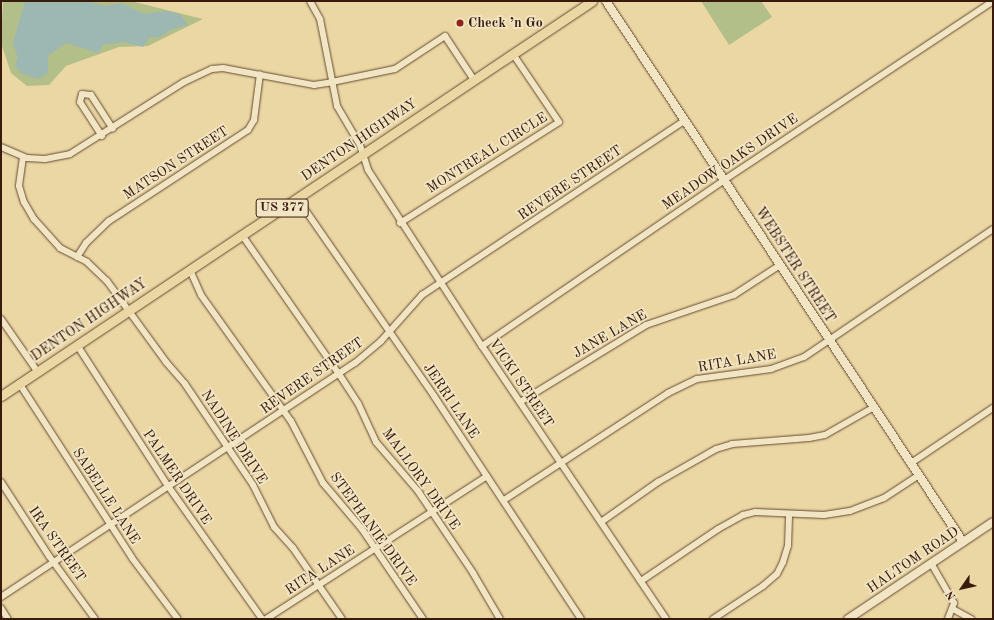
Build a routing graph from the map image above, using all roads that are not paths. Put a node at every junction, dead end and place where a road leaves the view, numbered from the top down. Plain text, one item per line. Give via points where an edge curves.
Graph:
1 (310, 1) edge
2 (592, 1) edge
3 (606, 1) edge
4 (993, 1) edge
5 (513, 54) junction
6 (260, 74) junction
7 (474, 80) junction
8 (332, 82) junction
9 (684, 121) junction
10 (113, 129) junction
11 (102, 136) junction
12 (1, 147) edge
13 (363, 156) junction
14 (23, 157) junction
15 (724, 180) junction
16 (297, 198) junction
17 (400, 223) junction
18 (993, 229) edge
19 (242, 235) junction
20 (77, 257) junction
21 (780, 265) junction
22 (190, 270) junction
23 (441, 283) junction
24 (129, 310) junction
25 (1, 319) edge
26 (390, 331) junction
27 (830, 340) junction
28 (76, 345) junction
29 (482, 346) junction
30 (37, 371) junction
31 (339, 374) junction
32 (19, 384) junction
33 (1, 396) edge
34 (520, 402) junction
35 (874, 408) junction
36 (993, 408) edge
37 (283, 411) junction
38 (228, 447) junction
39 (561, 462) junction
40 (911, 464) junction
41 (919, 475) junction
42 (487, 476) junction
43 (1, 482) edge
44 (168, 486) junction
45 (504, 500) junction
46 (431, 511) junction
47 (789, 514) junction
48 (600, 522) junction
49 (993, 522) edge
50 (111, 524) junction
51 (963, 542) junction
52 (375, 548) junction
53 (54, 562) junction
54 (931, 563) junction
55 (641, 581) junction
56 (320, 585) junction
57 (1, 597) edge
58 (1, 608) edge
59 (953, 609) junction
60 (8, 619) edge
61 (95, 619) edge
62 (178, 619) edge
63 (262, 619) edge
64 (266, 619) edge
65 (342, 619) edge
66 (423, 619) edge
67 (500, 619) edge
68 (581, 619) edge
69 (666, 619) edge
70 (713, 619) edge
71 (848, 619) edge
72 (948, 619) edge
73 (971, 619) edge

1 - 8 street, VICKI STREET via 320,19
2 - 5 main road, DENTON HIGHWAY / US 377
3 - 9 street, WEBSTER STREET
4 - 15 street, MEADOW OAKS DRIVE
5 - 7 main road, DENTON HIGHWAY / US 377
5 - 17 street, MONTREAL CIRCLE via 559,122
6 - 8 street via 314,85
6 - 10 street via 223,68 205,72
6 - 20 street, MATSON STREET via 254,120 248,130 109,220 86,243
7 - 8 street via 445,36 395,69
7 - 13 main road, DENTON HIGHWAY / US 377
8 - 13 street, VICKI STREET via 337,106 360,145
9 - 15 street, WEBSTER STREET
9 - 23 street, REVERE STREET
10 - 11 street
10 - 11 street via 90,95 82,94 80,102
11 - 14 street via 70,154 46,159
12 - 14 street
13 - 16 main road, DENTON HIGHWAY / US 377
13 - 17 street, VICKI STREET via 368,170
14 - 20 street, NADINE DRIVE via 19,186 28,210 60,248
15 - 21 street, WEBSTER STREET
15 - 29 street, MEADOW OAKS DRIVE
16 - 19 main road, DENTON HIGHWAY / US 377
16 - 26 street, JERRI LANE
17 - 23 street, VICKI STREET
18 - 27 street, RITA LANE
19 - 22 main road, DENTON HIGHWAY / US 377
19 - 31 street, MALLORY DRIVE
20 - 24 street, NADINE DRIVE via 87,262 107,281
21 - 27 street, WEBSTER STREET
21 - 34 street, JANE LANE via 734,295 646,325
22 - 24 main road, DENTON HIGHWAY / US 377
22 - 37 street, STEPHANIE DRIVE via 201,295
23 - 26 street, REVERE STREET via 415,300
23 - 29 street, VICKI STREET
24 - 28 main road, DENTON HIGHWAY / US 377
24 - 38 street, NADINE DRIVE via 185,384
25 - 30 street
26 - 31 street, REVERE STREET
26 - 42 street, JERRI LANE
27 - 35 street, WEBSTER STREET
27 - 39 street, RITA LANE via 804,357 779,367 697,379 655,400
28 - 30 main road, DENTON HIGHWAY / US 377
28 - 44 street, PALMER DRIVE
29 - 34 street, VICKI STREET
30 - 32 main road, DENTON HIGHWAY / US 377
31 - 37 street, REVERE STREET
31 - 46 street, MALLORY DRIVE via 358,403 376,442 418,491
32 - 33 main road, DENTON HIGHWAY / US 377
32 - 50 street, SABELLE LANE
34 - 39 street, VICKI STREET
35 - 40 street, WEBSTER STREET
35 - 48 street via 825,435 738,443 716,449 658,482
36 - 40 street
37 - 38 street, REVERE STREET
37 - 52 street, STEPHANIE DRIVE via 323,483
38 - 44 street, REVERE STREET
38 - 56 street, NADINE DRIVE via 253,484 274,527
39 - 45 street, RITA LANE
39 - 48 street, VICKI STREET
40 - 41 street, WEBSTER STREET
41 - 47 street via 884,498 850,511 824,515
41 - 51 street, WEBSTER STREET
42 - 45 street, JERRI LANE
42 - 46 street, RITA LANE
43 - 53 street, IRA STREET
44 - 50 street, REVERE STREET
44 - 63 street, PALMER DRIVE
45 - 68 street, JERRI LANE
46 - 52 street, RITA LANE
46 - 67 street, MALLORY DRIVE via 474,573
47 - 55 street via 755,512 730,521
47 - 70 street via 788,546 777,574
48 - 55 street, VICKI STREET
49 - 51 street, HALTOM ROAD
50 - 53 street, REVERE STREET
50 - 62 street, SABELLE LANE via 132,558
51 - 54 street, HALTOM ROAD
52 - 56 street, RITA LANE
52 - 66 street, STEPHANIE DRIVE
53 - 57 street, REVERE STREET
53 - 61 street, IRA STREET
54 - 59 street via 954,603
54 - 71 street, HALTOM ROAD
55 - 69 street, VICKI STREET
56 - 64 street, RITA LANE
56 - 65 street, NADINE DRIVE
58 - 60 street
59 - 72 street
59 - 73 street

